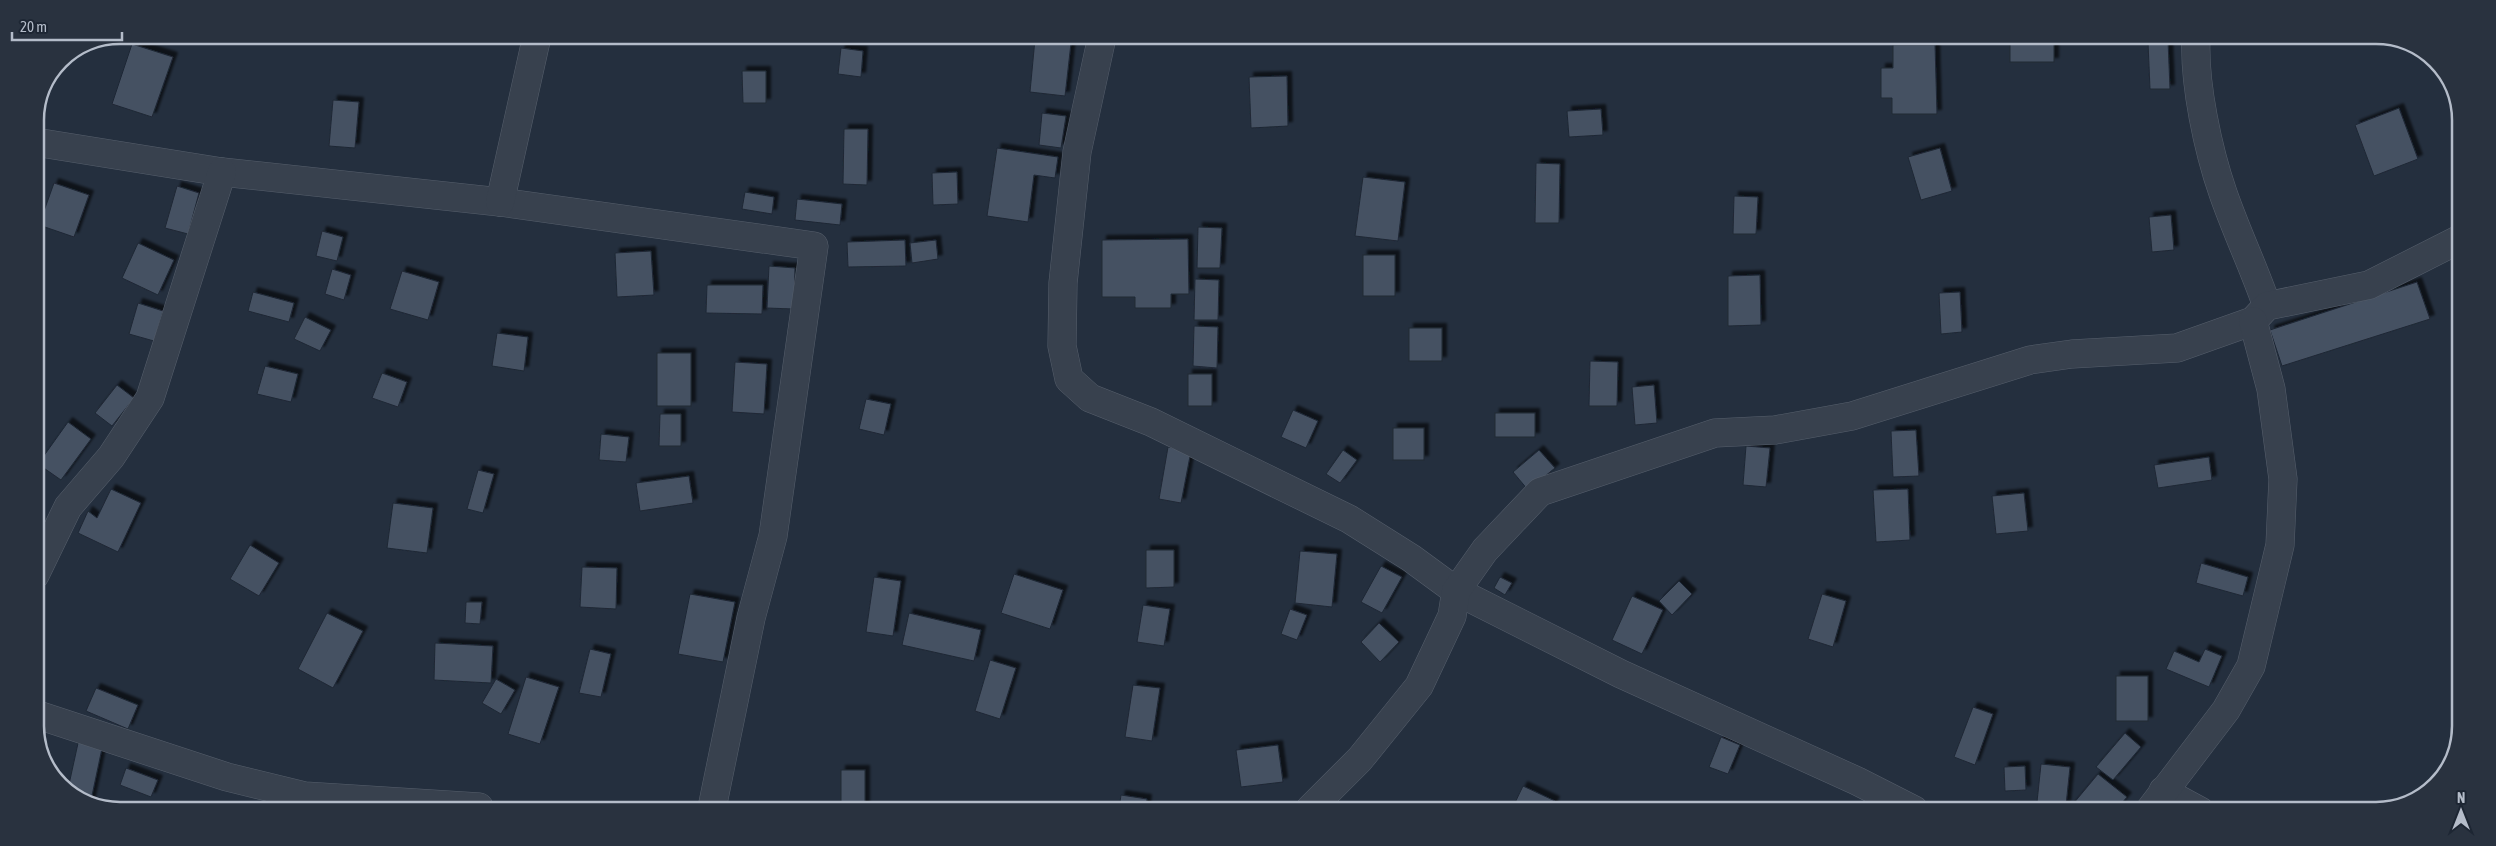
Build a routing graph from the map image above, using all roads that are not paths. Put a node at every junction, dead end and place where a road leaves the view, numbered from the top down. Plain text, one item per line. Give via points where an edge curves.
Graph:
1 (536, 44) edge
2 (1100, 44) edge
3 (2196, 44) edge
4 (44, 143) edge
5 (222, 172) junction
6 (500, 202) junction
7 (2452, 242) edge
8 (2260, 314) junction
9 (44, 556) edge
10 (1456, 591) junction
11 (44, 717) edge
12 (2156, 801) edge
13 (400, 802) edge
14 (713, 802) edge
15 (1317, 802) edge
16 (1898, 802) edge

1 - 6 street
2 - 10 street via 1077,152 1063,283 1062,346 1069,379 1090,398 1151,422 1349,519
3 - 8 street via 2195,59 2208,134 2222,192
4 - 5 street
5 - 6 street
5 - 9 street via 150,398 111,457 68,507
6 - 14 street via 814,246 773,536 751,618
7 - 8 street via 2369,285
8 - 10 street via 2177,348 2072,354 2030,360 1852,416 1775,430 1715,432 1540,492 1485,550
8 - 12 street via 2283,479 2280,545 2251,666 2226,710
10 - 15 street via 1452,616 1419,686 1360,759
10 - 16 street via 1621,674
11 - 13 street via 227,777 305,796

